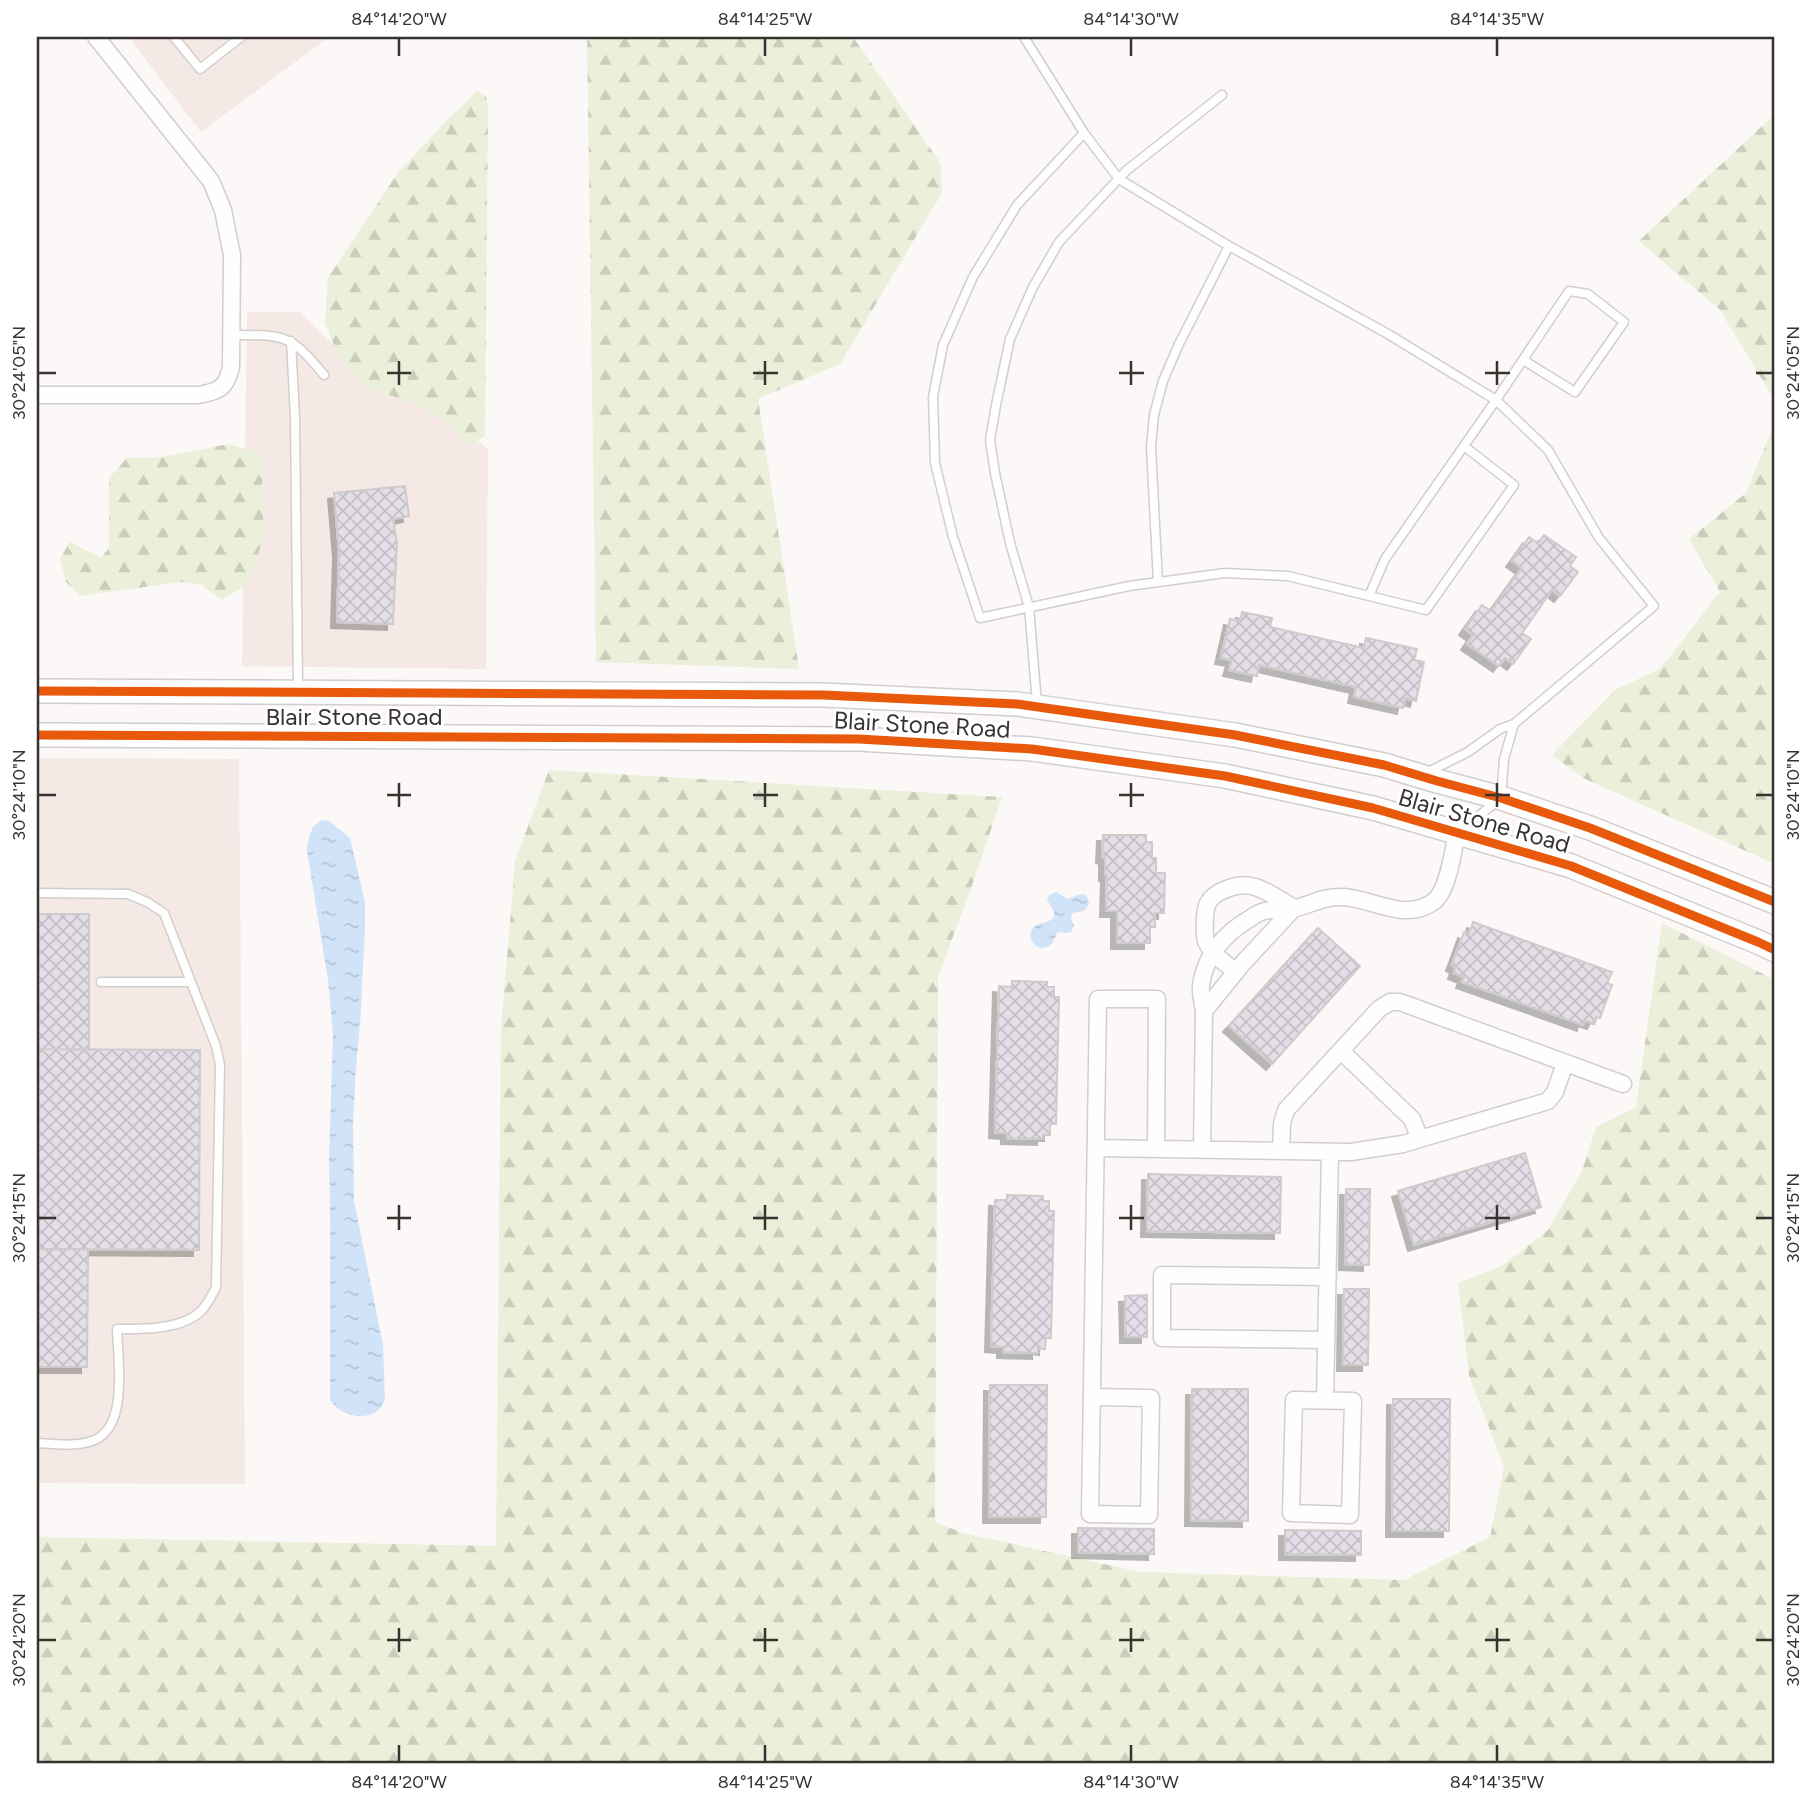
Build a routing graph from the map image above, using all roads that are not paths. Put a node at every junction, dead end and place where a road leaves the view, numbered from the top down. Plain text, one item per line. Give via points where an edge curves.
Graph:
1 (96, 37) edge
2 (174, 37) edge
3 (242, 37) edge
4 (1024, 37) edge
5 (1222, 95) dead end
6 (1084, 133) junction
7 (1119, 179) junction
8 (1229, 246) junction
9 (231, 335) junction
10 (291, 341) junction
11 (1523, 360) junction
12 (324, 375) dead end
13 (37, 395) edge
14 (1496, 400) junction
15 (1464, 446) junction
16 (1158, 582) junction
17 (1369, 596) junction
18 (1029, 607) junction
19 (37, 691) edge
20 (298, 693) junction
21 (1037, 707) junction
22 (1514, 724) junction
23 (37, 735) edge
24 (1420, 776) junction
25 (1501, 798) junction
26 (1457, 833) junction
27 (37, 893) edge
28 (1775, 902) edge
29 (1294, 908) junction
30 (1775, 950) edge
31 (1213, 953) junction
32 (1236, 972) junction
33 (101, 982) dead end
34 (191, 982) junction
35 (1204, 1011) junction
36 (1341, 1051) junction
37 (1565, 1063) junction
38 (1623, 1084) dead end
39 (1420, 1139) junction
40 (1096, 1148) junction
41 (1156, 1149) junction
42 (1202, 1150) junction
43 (1281, 1151) junction
44 (1330, 1152) junction
45 (1328, 1277) junction
46 (1326, 1340) junction
47 (1092, 1397) junction
48 (1325, 1400) junction
49 (37, 1443) edge

1 - 9 street via 211,181 223,210 232,255
2 - 3 lane via 200,69
4 - 6 lane
5 - 7 lane
6 - 7 lane
6 - 18 lane via 1017,205 973,277 943,345 933,397 935,463 980,618
7 - 8 lane
7 - 18 lane via 1059,242 1033,287 1010,339 996,405 990,440 995,473
8 - 14 lane
8 - 16 lane via 1179,344 1154,415 1151,447
9 - 10 lane via 274,335
9 - 13 street via 228,380 217,391 199,396
10 - 12 lane
10 - 20 lane
11 - 11 lane via 1569,291 1588,294 1624,322 1575,392
11 - 14 lane
14 - 15 lane
14 - 22 lane via 1548,450 1599,538 1654,606
15 - 17 lane via 1385,559
15 - 17 lane via 1514,485 1426,610
16 - 17 lane via 1225,573 1288,576
16 - 18 lane
18 - 21 lane
19 - 20 main road, Blair Stone Road
20 - 21 main road, Blair Stone Road via 823,695
21 - 24 main road, Blair Stone Road via 1235,735
22 - 24 lane
22 - 25 lane via 1504,759
23 - 26 main road, Blair Stone Road via 859,739 1031,749 1225,776 1373,808
24 - 25 main road, Blair Stone Road
25 - 26 lane
25 - 28 main road, Blair Stone Road via 1590,828
26 - 29 street via 1445,883 1431,904 1404,910 1332,897
26 - 30 main road, Blair Stone Road via 1571,866
27 - 34 lane via 128,894 147,902 164,913
29 - 31 street via 1264,911 1239,925
29 - 31 street via 1248,885 1220,892 1208,903 1205,918 1205,939
29 - 32 street
31 - 32 street
31 - 35 street via 1202,983
32 - 35 street
33 - 34 lane
34 - 49 lane via 220,1065 216,1289 202,1311 191,1318 161,1328 117,1329 119,1400 104,1435 92,1442 68,1445
35 - 42 street
36 - 37 street via 1379,1009 1400,1002
36 - 39 street via 1412,1119
36 - 43 street via 1286,1110
37 - 38 street
37 - 39 street via 1548,1101
39 - 44 street
40 - 41 street
40 - 41 street via 1098,999 1157,999
40 - 47 street
41 - 42 street
42 - 43 street
43 - 44 street
44 - 45 street
45 - 46 street
45 - 46 street via 1162,1275 1162,1338
46 - 48 street
47 - 47 street via 1090,1514 1149,1515 1151,1398
48 - 48 street via 1353,1401 1350,1515 1291,1513 1294,1400

